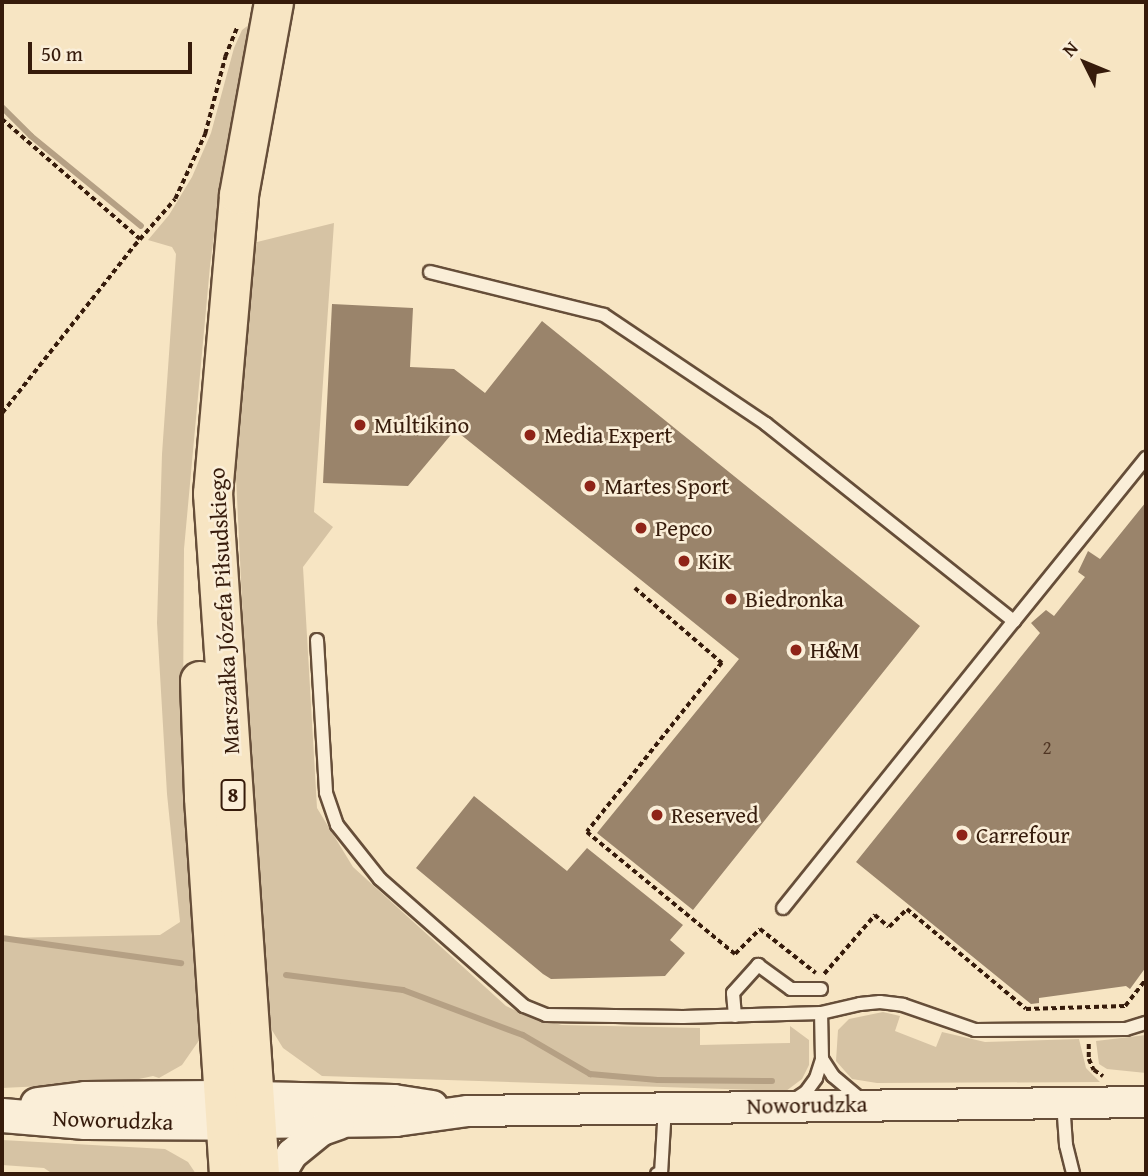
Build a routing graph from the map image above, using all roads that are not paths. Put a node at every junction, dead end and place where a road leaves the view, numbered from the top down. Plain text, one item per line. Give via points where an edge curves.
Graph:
1 (273, 5) edge
2 (430, 272) dead end
3 (1146, 458) edge
4 (213, 494) junction
5 (1014, 621) junction
6 (317, 640) dead end
7 (783, 908) dead end
8 (821, 989) dead end
9 (821, 1013) junction
10 (735, 1016) junction
11 (1146, 1023) edge
12 (822, 1059) junction
13 (1063, 1102) junction
14 (1146, 1102) edge
15 (868, 1104) junction
16 (788, 1105) junction
17 (665, 1107) junction
18 (2, 1108) edge
19 (240, 1110) junction
20 (468, 1111) junction
21 (2, 1115) edge
22 (339, 1124) junction
23 (229, 1174) edge
24 (260, 1174) edge
25 (280, 1174) edge
26 (657, 1174) edge
27 (1073, 1174) edge

1 - 4 highway, Marszałka Józefa Piłsudskiego / 8 via 239,195
2 - 5 lane via 604,315 766,424
3 - 5 lane
4 - 19 highway, Marszałka Józefa Piłsudskiego / 8
4 - 19 highway, Marszałka Józefa Piłsudskiego / 8 via 200,671 205,811
5 - 7 lane
6 - 10 lane via 329,807 337,825 380,878 524,1006 546,1015
8 - 10 lane via 791,989 758,965 733,993
9 - 10 lane
9 - 11 lane via 880,1002 903,1005 975,1030 1126,1029
9 - 12 lane
12 - 15 lane via 847,1091
12 - 16 lane via 806,1092
13 - 14 street, Noworudzka
13 - 15 street, Noworudzka
13 - 27 lane
15 - 16 street, Noworudzka
16 - 17 street, Noworudzka
17 - 20 street, Noworudzka
17 - 26 lane via 661,1174
18 - 19 main road, Noworudzka via 85,1098
19 - 20 street, Noworudzka via 394,1100
19 - 21 main road, Noworudzka via 85,1122
19 - 22 street, Noworudzka
19 - 23 highway, Marszałka Józefa Piłsudskiego / 8
19 - 24 highway, Marszałka Józefa Piłsudskiego / 8
20 - 22 street, Noworudzka
22 - 25 street via 322,1130 292,1153

